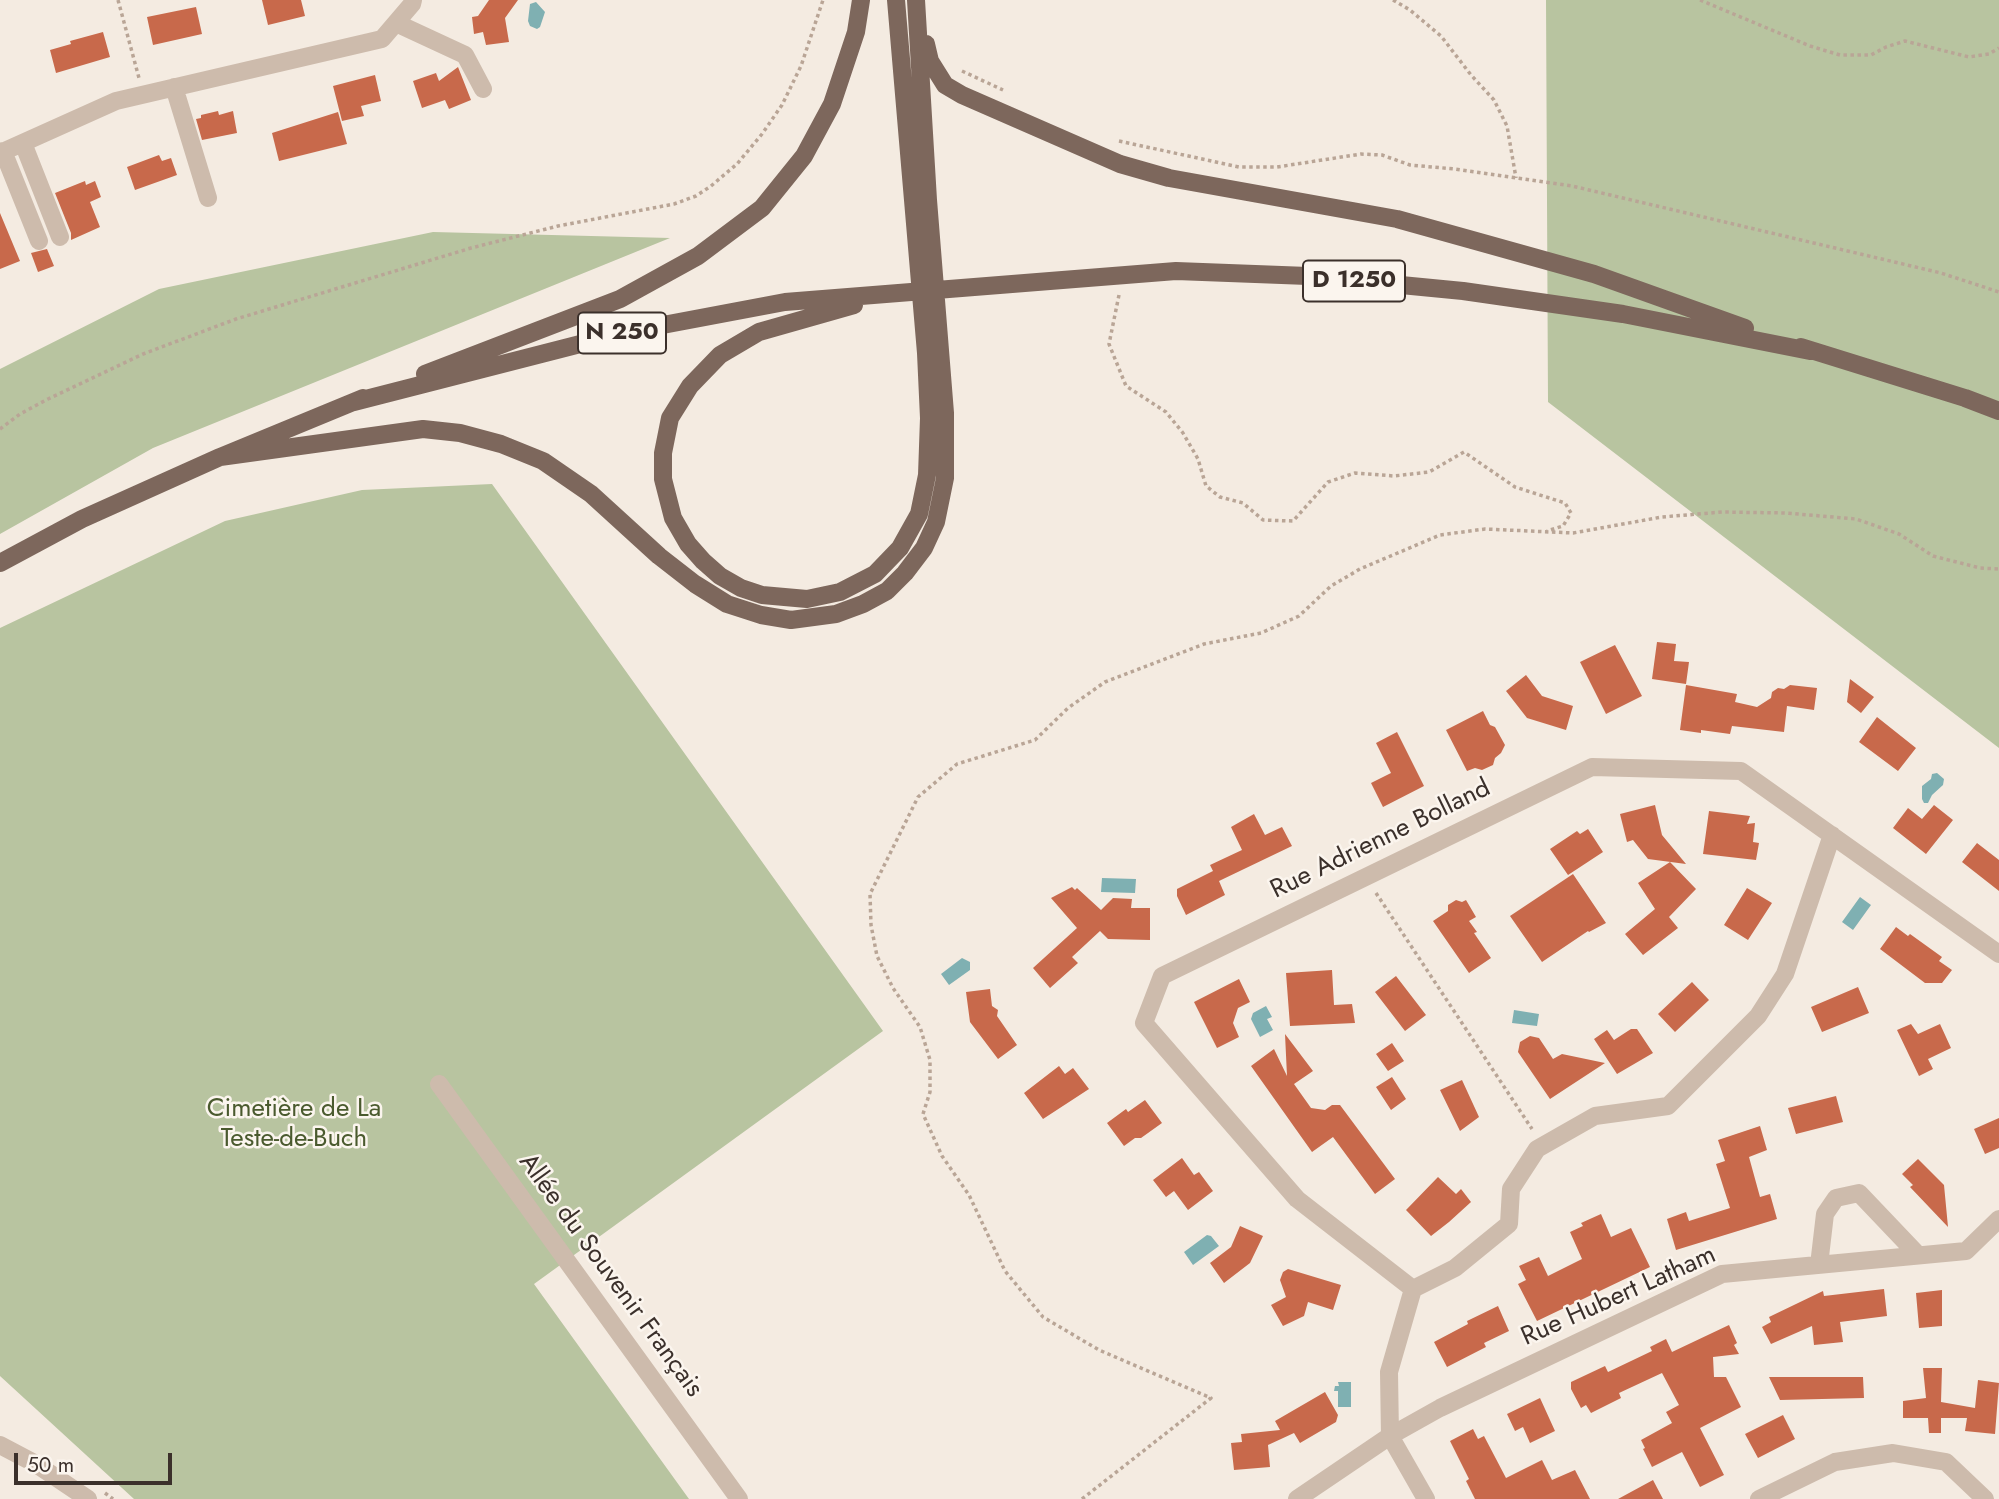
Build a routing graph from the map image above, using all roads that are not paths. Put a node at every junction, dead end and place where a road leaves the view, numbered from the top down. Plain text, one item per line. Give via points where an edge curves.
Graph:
1 (413, 0) edge
2 (861, 0) edge
3 (896, 0) edge
4 (917, 3) edge
5 (396, 23) junction
6 (174, 86) junction
7 (483, 89) dead end
8 (23, 143) junction
9 (2, 152) edge
10 (208, 198) dead end
11 (921, 201) junction
12 (60, 237) dead end
13 (39, 241) dead end
14 (894, 294) junction
15 (1810, 351) junction
16 (933, 352) junction
17 (354, 402) junction
18 (1999, 411) edge
19 (220, 457) junction
20 (0, 563) edge
21 (1832, 835) junction
22 (1999, 954) edge
23 (439, 1084) dead end
24 (1999, 1219) edge
25 (1918, 1255) junction
26 (1819, 1265) junction
27 (1413, 1289) junction
28 (1390, 1436) junction
29 (0, 1445) edge
30 (82, 1497) edge
31 (739, 1499) edge
32 (1297, 1499) edge
33 (1426, 1499) edge
34 (1759, 1499) edge
35 (1985, 1499) edge

1 - 5 street
2 - 17 main road via 856,32 832,104 804,156 762,208 698,256 620,299
3 - 11 main road
4 - 11 main road
4 - 15 main road via 930,61 945,85 1120,164 1169,178 1397,219 1594,274
5 - 6 street via 382,39
5 - 7 street via 465,55
6 - 8 street via 116,101
6 - 10 street
8 - 9 street
8 - 12 street
9 - 13 street
11 - 16 main road
14 - 15 main road, D 1250 via 1176,271 1308,276 1463,291 1636,317
14 - 16 main road via 759,332 720,355 690,386 670,418 663,453 663,479 673,518 688,544 720,576 762,595 807,598 840,592 875,574 900,548 919,514 928,475
14 - 17 main road, N 250 via 785,302 631,331
15 - 18 main road, D 1250
16 - 19 main road via 945,413 945,478 936,523 924,548 887,591 836,614 790,620 727,604 677,570 591,494 543,461 460,433 422,429
17 - 19 main road, N 250
19 - 20 main road, N 250 via 82,519
21 - 22 street, Rue Adrienne Bolland
21 - 27 street via 1785,974 1758,1016 1668,1106 1595,1116 1543,1145 1511,1189 1509,1224 1455,1268
21 - 27 street, Rue Adrienne Bolland via 1741,771 1592,767 1162,976 1144,1023 1297,1199
23 - 31 street, Allée du Souvenir Français
24 - 25 street, Rue Hubert Latham via 1966,1251
25 - 26 street, Rue Hubert Latham
25 - 26 street via 1859,1193 1836,1198 1825,1214
26 - 28 street, Rue Hubert Latham via 1722,1274
27 - 28 street via 1389,1372
28 - 32 street, Rue Hubert Latham
28 - 33 street
29 - 30 street
34 - 35 street via 1835,1462 1893,1453 1946,1462

